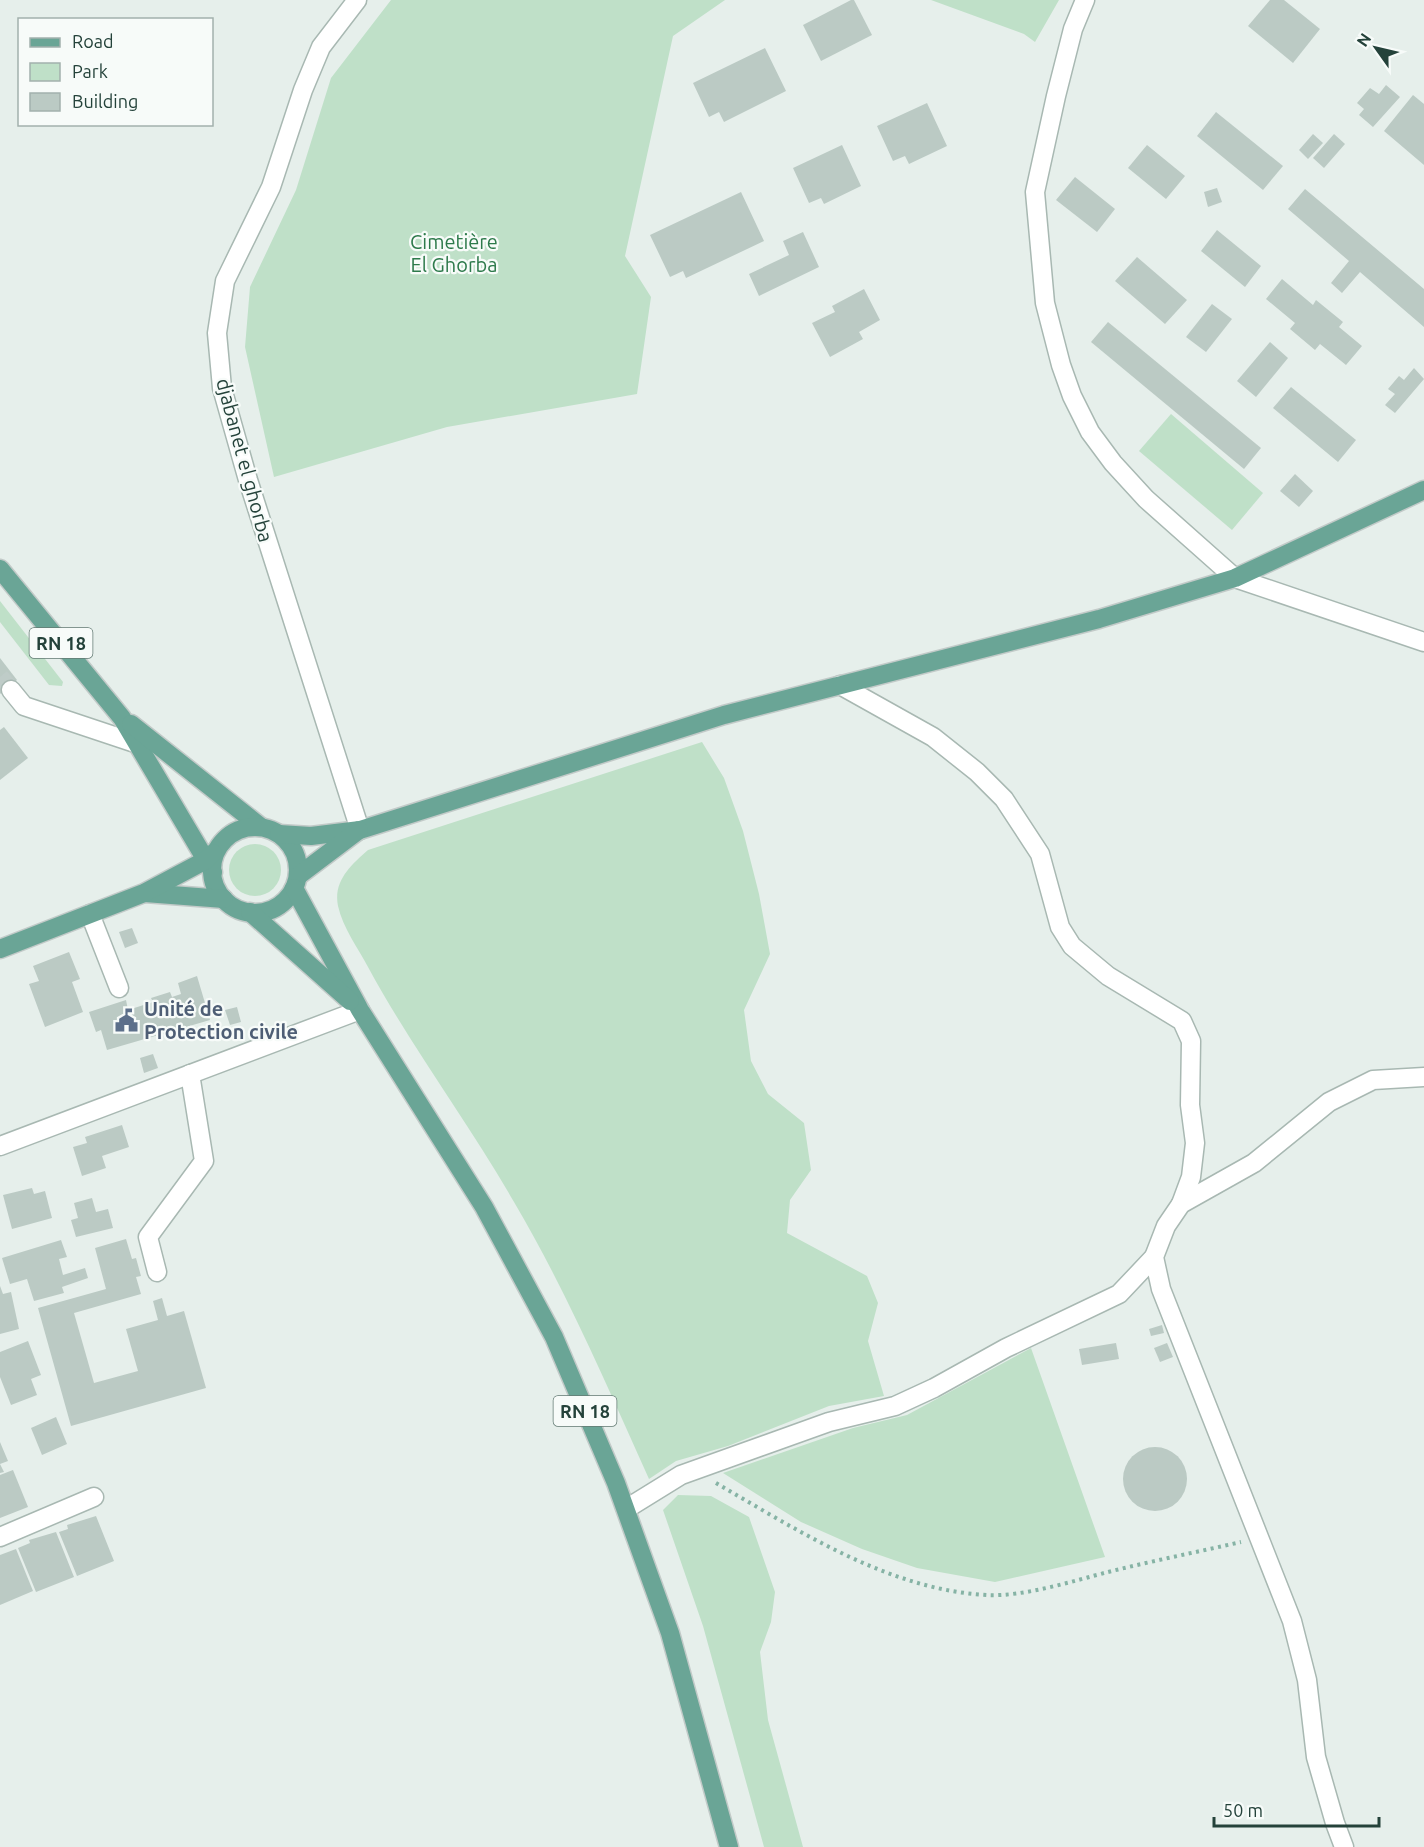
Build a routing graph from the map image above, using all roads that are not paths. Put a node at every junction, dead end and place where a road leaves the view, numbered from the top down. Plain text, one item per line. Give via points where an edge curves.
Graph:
1 (357, 0) edge
2 (1085, 0) edge
3 (1424, 490) edge
4 (0, 569) edge
5 (1235, 578) junction
6 (1424, 642) edge
7 (840, 685) junction
8 (11, 690) tunnel mouth
9 (122, 718) junction
10 (138, 744) junction
11 (261, 827) junction
12 (360, 830) junction
13 (279, 834) junction
14 (194, 839) junction
15 (209, 866) junction
16 (177, 877) junction
17 (296, 882) junction
18 (144, 893) junction
19 (224, 899) junction
20 (250, 912) junction
21 (90, 914) junction
22 (0, 949) edge
23 (119, 988) dead end
24 (360, 1010) junction
25 (190, 1074) junction
26 (1424, 1077) edge
27 (0, 1146) edge
28 (1181, 1204) junction
29 (1154, 1257) junction
30 (157, 1272) dead end
31 (94, 1497) dead end
32 (626, 1509) junction
33 (0, 1537) edge
34 (729, 1847) edge
35 (1344, 1847) edge

1 - 12 street, djabanet el ghorba via 321,47 271,187 225,281 217,333 222,388 248,480
2 - 5 street via 1073,29 1035,192 1045,303 1061,365 1090,432 1113,463 1146,499
3 - 5 main road
4 - 9 main road, RN 18
5 - 6 street
5 - 7 main road via 1099,619
7 - 12 main road via 724,715
7 - 28 street via 933,737 977,772 1004,799 1040,854 1060,927 1072,946 1108,976 1182,1021 1191,1041 1190,1105 1195,1143 1191,1177
8 - 10 street via 24,706
9 - 10 main road, RN 18
9 - 11 main road, RN 18
10 - 14 main road, RN 18
11 - 13 main road
11 - 15 main road via 238,830 220,845
12 - 13 main road via 311,836
12 - 17 main road
13 - 17 main road via 295,852
14 - 15 main road, RN 18
14 - 16 main road via 190,860
15 - 16 main road
15 - 19 main road
16 - 18 main road
17 - 20 main road via 275,908
17 - 24 main road, RN 18
18 - 19 main road
18 - 21 main road
19 - 20 main road via 235,908
20 - 24 main road, RN 18
21 - 22 main road
21 - 23 street
24 - 25 street
24 - 32 main road, RN 18 via 484,1207 548,1327
25 - 27 street
25 - 30 street via 204,1161 148,1237
26 - 28 street via 1373,1080 1329,1102 1254,1163
28 - 29 street via 1166,1226
29 - 32 street via 1119,1294 1006,1348 934,1388 895,1406 829,1422 681,1475
29 - 35 street via 1161,1289 1292,1621 1307,1680 1316,1757
31 - 33 street
32 - 34 main road, RN 18 via 670,1633

